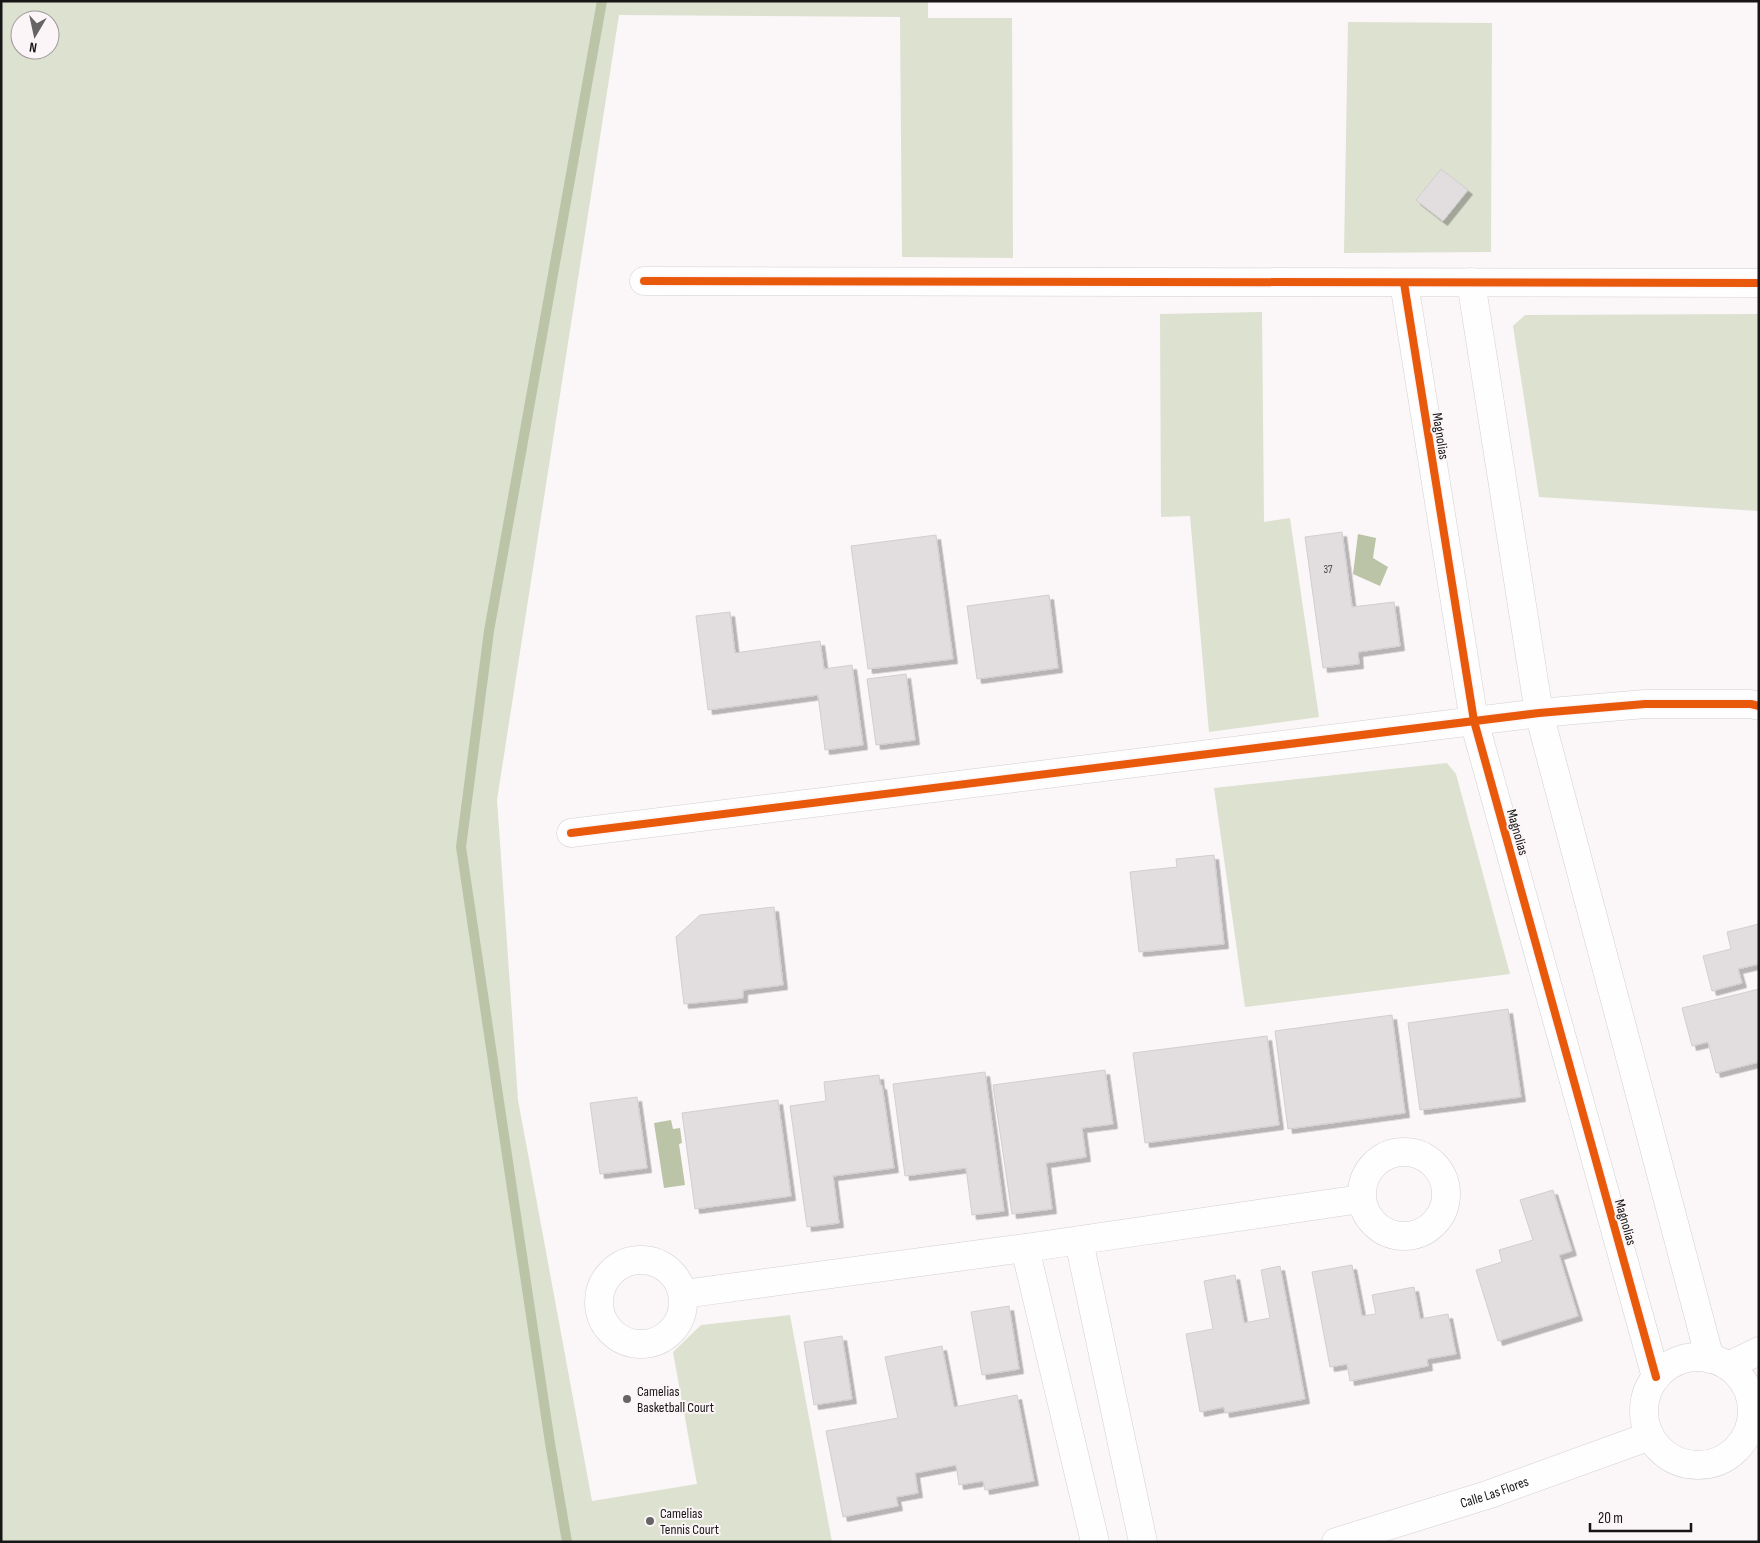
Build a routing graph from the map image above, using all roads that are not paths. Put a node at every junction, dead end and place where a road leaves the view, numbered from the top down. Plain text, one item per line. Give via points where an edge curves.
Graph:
1 (644, 281) dead end
2 (1471, 282) junction
3 (1404, 283) junction
4 (1759, 283) edge
5 (1759, 706) edge
6 (1539, 712) junction
7 (1474, 721) junction
8 (571, 833) dead end
9 (1361, 1199) dead end
10 (1079, 1240) junction
11 (1025, 1248) junction
12 (683, 1294) dead end
13 (1759, 1351) edge
14 (1719, 1362) junction
15 (1656, 1377) junction
16 (1755, 1425) edge
17 (1650, 1436) junction
18 (1095, 1542) edge
19 (1143, 1542) edge
20 (1336, 1542) edge

1 - 3 street
2 - 3 street
2 - 4 street
2 - 6 street
3 - 7 street, Magnolias
5 - 6 street via 1645,704
6 - 7 street
6 - 14 street
7 - 8 street
7 - 15 street, Magnolias
9 - 10 street
10 - 11 street
10 - 19 street
11 - 12 street
11 - 18 street
13 - 14 street
14 - 15 street via 1690,1358 1672,1364
14 - 16 street via 1741,1378 1749,1393
15 - 17 street via 1646,1395 1644,1416
16 - 17 street via 1729,1456 1712,1464 1694,1466 1676,1461 1661,1451
17 - 20 street, Calle Las Flores via 1490,1494

